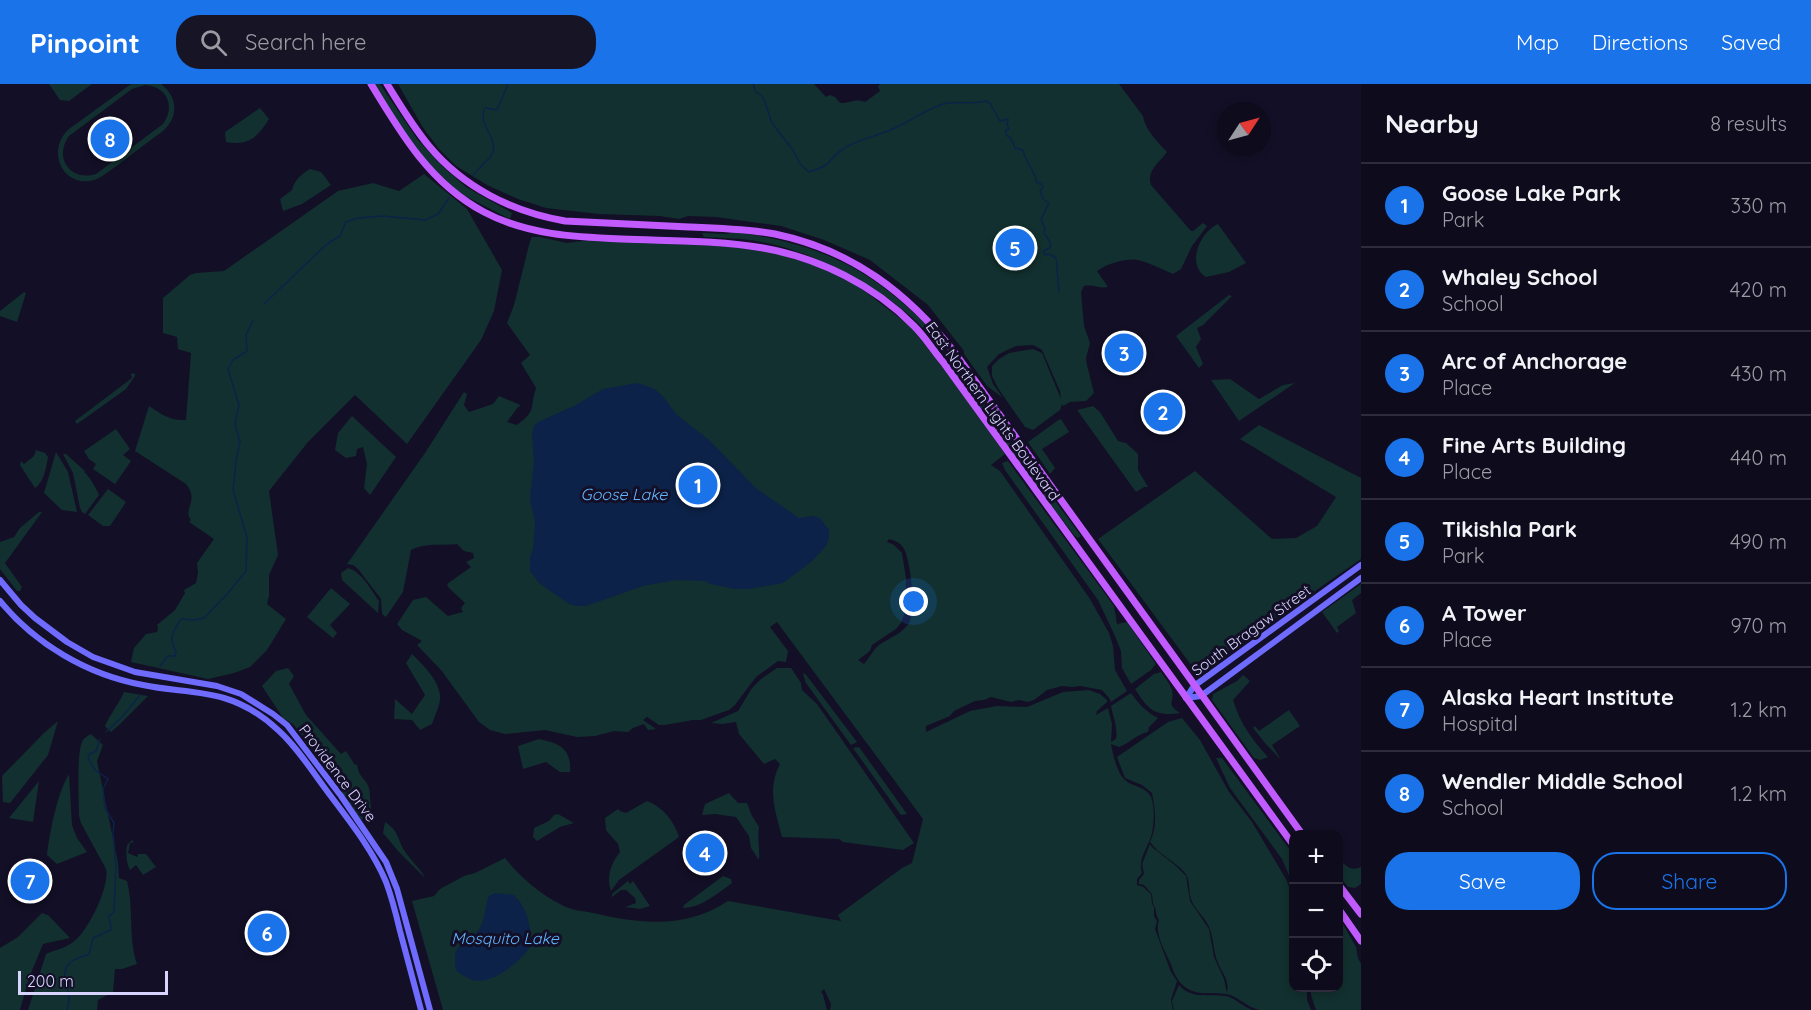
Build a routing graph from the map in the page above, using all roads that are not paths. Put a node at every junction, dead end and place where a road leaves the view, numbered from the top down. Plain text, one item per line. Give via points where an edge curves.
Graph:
1 (371, 84) edge
2 (387, 84) edge
3 (1068, 536) junction
4 (1089, 540) junction
5 (1361, 566) edge
6 (1361, 578) edge
7 (0, 580) edge
8 (0, 601) edge
9 (1194, 686) junction
10 (1201, 696) junction
11 (1186, 698) junction
12 (1299, 830) edge
13 (1289, 840) edge
14 (1343, 891) edge
15 (1361, 914) edge
16 (1343, 915) edge
17 (1361, 941) edge
18 (421, 1010) edge
19 (430, 1010) edge

1 - 3 main road, East Northern Lights Boulevard via 404,137 435,175 497,218 563,236 760,247 819,263 863,286 902,315 924,338
2 - 4 main road, East Northern Lights Boulevard via 418,132 443,161 476,187 510,206 565,221 774,234 825,250 871,273 903,297 936,330
3 - 4 main road via 1078,541
3 - 11 main road, East Northern Lights Boulevard
4 - 9 main road, East Northern Lights Boulevard
5 - 9 main road, South Bragaw Street
6 - 10 main road, South Bragaw Street
7 - 19 main road, Providence Drive via 34,618 92,656 135,672 233,691 249,697 287,725 386,862
8 - 18 main road, Providence Drive via 54,650 94,670 143,686 224,698 251,710 279,730 370,851 382,874
9 - 10 main road, East Northern Lights Boulevard
9 - 11 main road, South Bragaw Street
10 - 11 main road, South Bragaw Street
10 - 12 main road, East Northern Lights Boulevard
11 - 13 main road, East Northern Lights Boulevard
14 - 15 main road
16 - 17 main road

